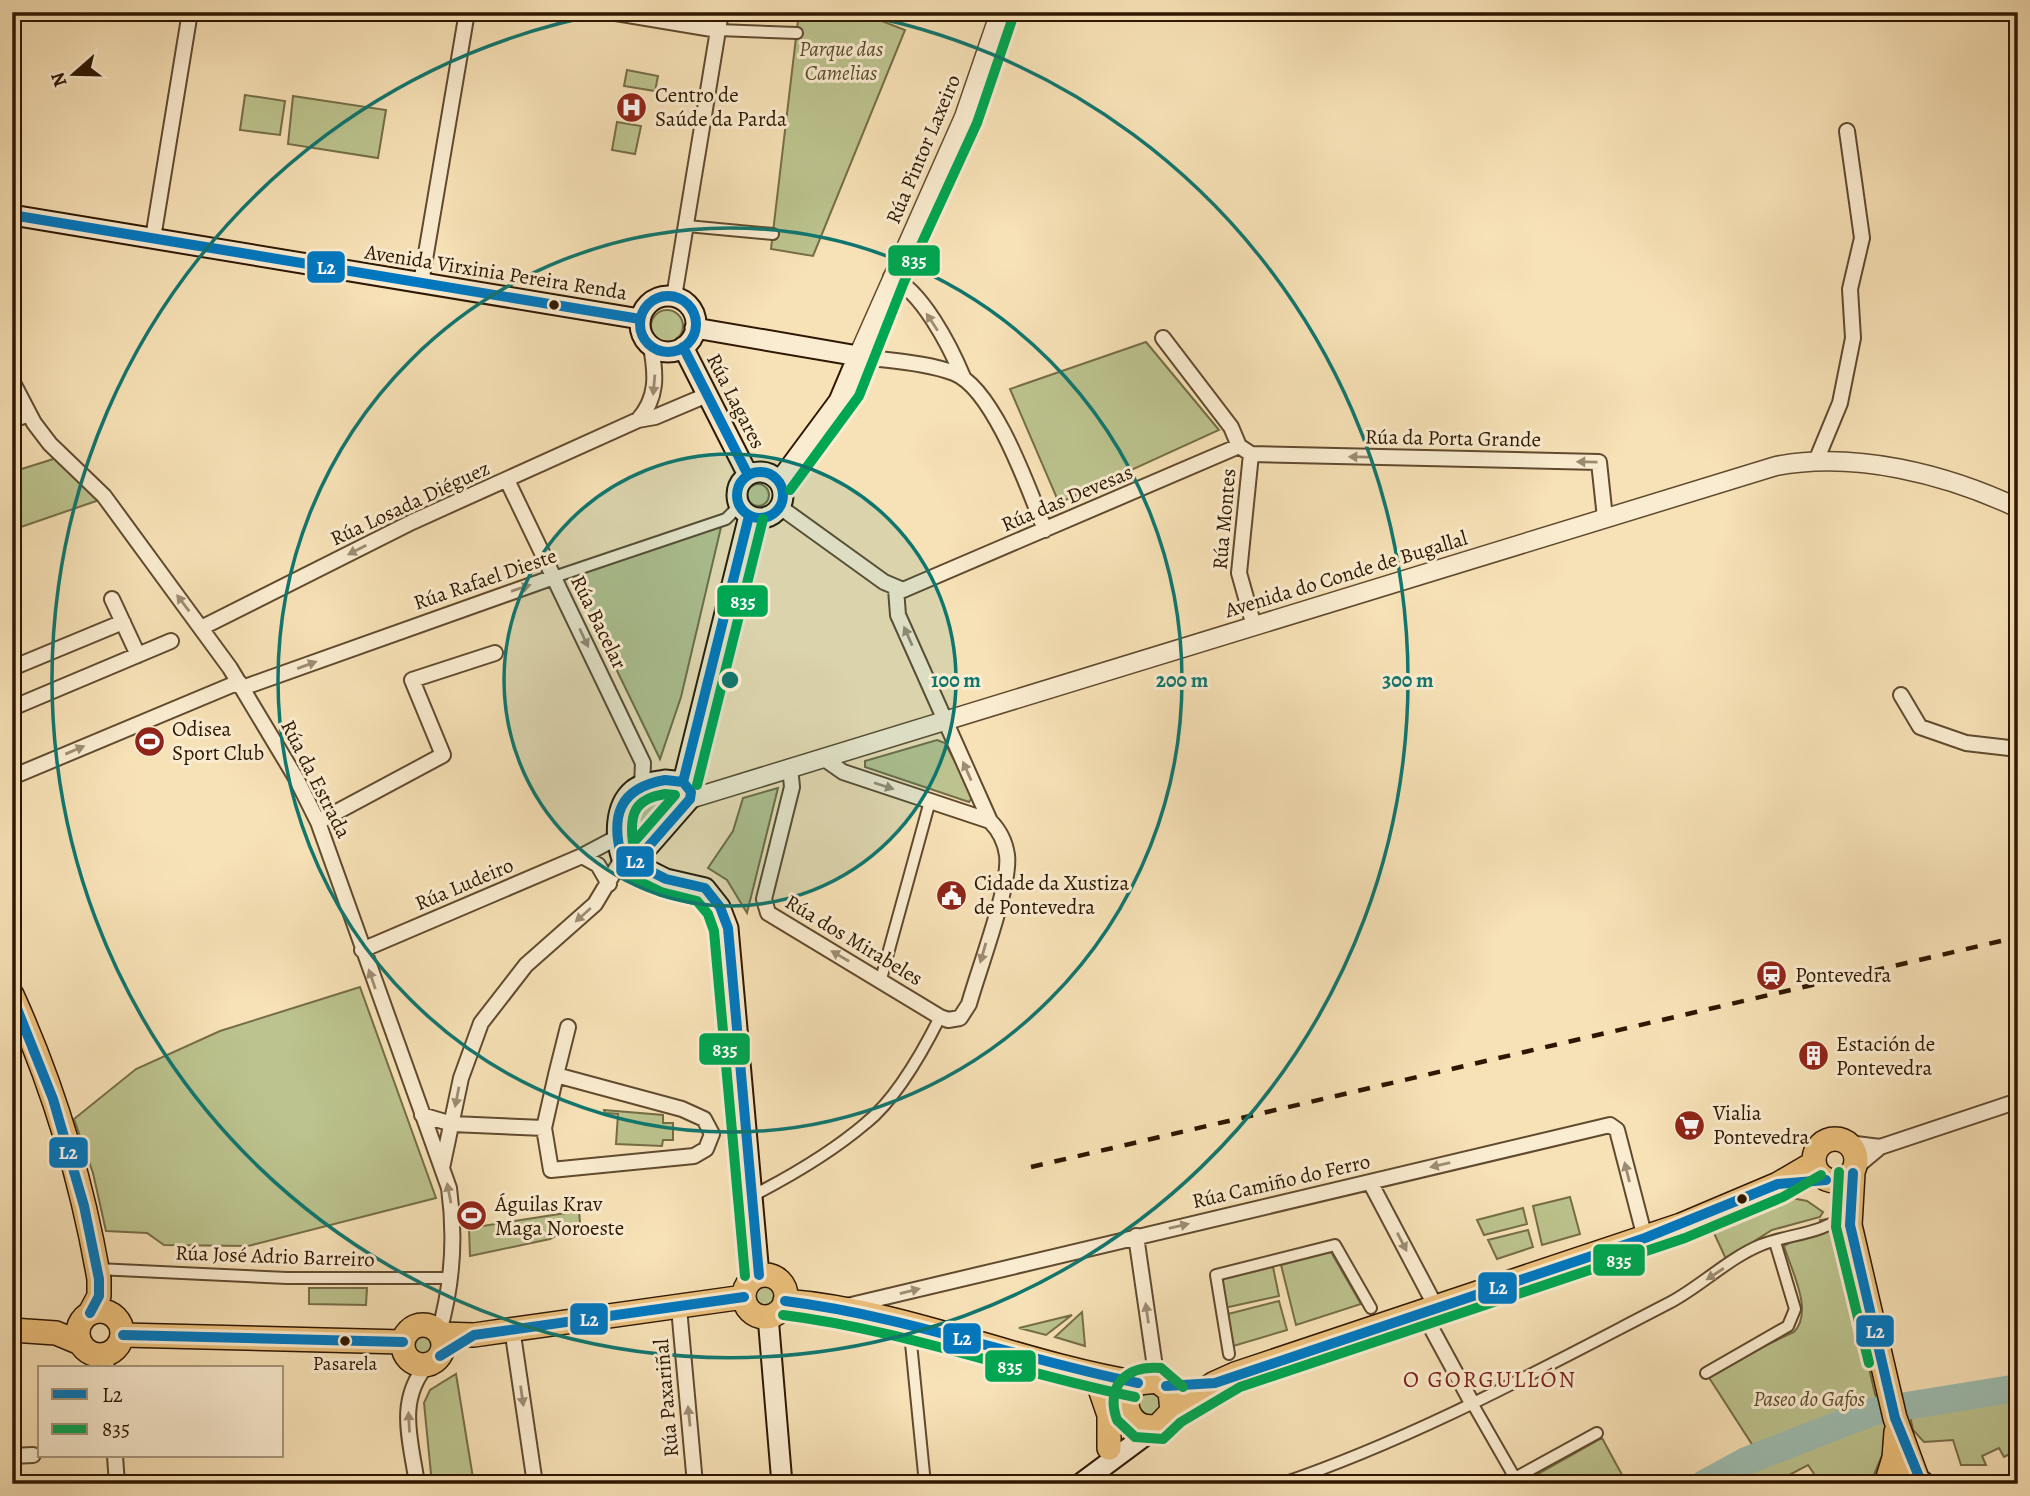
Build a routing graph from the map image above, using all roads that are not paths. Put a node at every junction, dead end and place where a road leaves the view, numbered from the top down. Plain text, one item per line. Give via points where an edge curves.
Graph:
1 (190, 12) edge
2 (467, 12) edge
3 (610, 12) edge
4 (720, 12) edge
5 (1000, 12) edge
6 (718, 30) junction
7 (797, 33) dead end
8 (1847, 131) dead end
9 (12, 215) edge
10 (687, 226) junction
11 (773, 234) dead end
12 (153, 238) junction
13 (891, 277) junction
14 (421, 283) junction
15 (674, 297) junction
16 (640, 319) junction
17 (695, 328) junction
18 (1163, 338) dead end
19 (651, 346) junction
20 (683, 347) junction
21 (858, 356) junction
22 (963, 377) junction
23 (12, 381) edge
24 (707, 395) junction
25 (30, 416) junction
26 (638, 420) junction
27 (12, 422) edge
28 (1245, 450) junction
29 (1816, 461) junction
30 (748, 475) junction
31 (507, 480) junction
32 (779, 482) junction
33 (780, 507) junction
34 (2018, 508) edge
35 (744, 511) junction
36 (1605, 518) junction
37 (1045, 530) junction
38 (554, 577) junction
39 (897, 589) junction
40 (112, 599) dead end
41 (123, 622) junction
42 (1255, 626) junction
43 (201, 628) junction
44 (171, 641) dead end
45 (495, 653) dead end
46 (138, 655) junction
47 (12, 668) edge
48 (241, 685) junction
49 (1901, 695) dead end
50 (12, 708) edge
51 (945, 721) junction
52 (2018, 749) edge
53 (823, 758) junction
54 (790, 768) junction
55 (13, 775) edge
56 (642, 785) junction
57 (687, 790) junction
58 (930, 801) junction
59 (990, 821) junction
60 (318, 822) junction
61 (623, 854) junction
62 (582, 856) junction
63 (609, 884) junction
64 (362, 950) junction
65 (881, 979) junction
66 (12, 995) edge
67 (940, 1017) junction
68 (568, 1027) dead end
69 (20, 1032) edge
70 (556, 1074) junction
71 (2018, 1101) edge
72 (422, 1115) junction
73 (452, 1124) junction
74 (544, 1128) junction
75 (1848, 1143) junction
76 (1880, 1147) junction
77 (442, 1168) junction
78 (1854, 1170) junction
79 (1823, 1175) junction
80 (1370, 1182) junction
81 (752, 1196) junction
82 (1849, 1216) junction
83 (1136, 1236) junction
84 (1645, 1238) junction
85 (1775, 1241) junction
86 (97, 1269) junction
87 (759, 1276) junction
88 (452, 1278) junction
89 (744, 1297) junction
90 (448, 1301) junction
91 (844, 1307) junction
92 (679, 1308) junction
93 (776, 1308) junction
94 (1371, 1308) dead end
95 (1429, 1309) junction
96 (909, 1323) junction
97 (84, 1326) junction
98 (512, 1328) junction
99 (12, 1330) edge
100 (123, 1335) junction
101 (474, 1335) junction
102 (403, 1342) junction
103 (437, 1347) junction
104 (1229, 1354) dead end
105 (105, 1362) edge
106 (1706, 1373) dead end
107 (1090, 1380) junction
108 (1215, 1382) junction
109 (1153, 1383) junction
110 (1472, 1403) junction
111 (1127, 1411) junction
112 (1165, 1418) junction
113 (1895, 1418) junction
114 (1597, 1433) dead end
115 (1109, 1448) junction
116 (33, 1455) dead end
117 (12, 1456) edge
118 (116, 1458) edge
119 (1087, 1477) edge
120 (1920, 1483) edge
121 (117, 1484) edge
122 (417, 1484) edge
123 (535, 1484) edge
124 (695, 1484) edge
125 (782, 1484) edge
126 (925, 1484) edge
127 (1280, 1484) edge
128 (1888, 1484) edge

1 - 12 street
2 - 14 street
3 - 6 street
4 - 6 street
5 - 13 street, Rúa Pintor Laxeiro via 964,117
6 - 7 street
6 - 10 street
8 - 29 street via 1862,238 1850,289 1853,338 1840,403
9 - 12 main road, Avenida Virxinia Pereira Renda
10 - 11 street
10 - 15 street
12 - 14 main road, Avenida Virxinia Pereira Renda
13 - 21 street, Rúa Pintor Laxeiro
22 -> 13 street via 913,292
14 - 16 main road, Avenida Virxinia Pereira Renda
15 - 16 main road via 649,303
15 - 17 main road via 693,312
16 - 19 main road via 642,334
17 - 20 main road
17 - 21 main road
18 - 28 street, Rúa Montes
19 - 20 main road via 667,352
19 -> 26 street via 652,399
20 - 24 main road, Rúa Lagares
21 - 22 street
21 - 32 main road, Rúa Pintor Laxeiro via 839,401
22 - 37 street via 995,414
23 - 25 street, Rúa da Estrada
24 - 26 street, Rúa Losada Diéguez
24 - 30 main road, Rúa Lagares
25 - 27 street
43 -> 25 street, Rúa da Estrada via 104,496 50,444
26 - 31 street, Rúa Losada Diéguez
36 -> 28 street, Rúa da Porta Grande via 1599,462
28 - 37 street, Rúa das Devesas
28 - 42 street, Rúa Montes via 1239,573
29 - 34 street, Avenida do Conde de Bugallal via 1882,467 1958,482
29 - 36 street, Avenida do Conde de Bugallal via 1776,466
30 - 32 main road via 768,473
30 - 35 main road via 738,485
31 - 38 street, Rúa Bacelar
31 -> 43 street, Rúa Losada Diéguez via 412,522
32 - 33 main road
33 - 35 main road via 769,517
33 - 39 street
35 - 38 street, Rúa Rafael Dieste
35 - 57 main road
36 - 42 street, Avenida do Conde de Bugallal
37 - 39 street, Rúa das Devesas via 928,582
48 -> 38 street, Rúa Rafael Dieste
38 -> 56 street, Rúa Bacelar via 643,763
51 -> 39 street via 898,615
40 - 41 street
41 - 46 street
41 - 47 street
42 - 51 street, Avenida do Conde de Bugallal
43 - 48 street, Rúa da Estrada
44 - 46 street
45 - 60 street via 412,680 443,755
46 - 50 street
55 -> 48 street, Rúa Rafael Dieste
48 - 60 street, Rúa da Estrada
49 - 52 street via 1920,727 1966,743
51 - 53 street, Avenida do Conde de Bugallal
59 -> 51 street
53 - 54 street, Avenida do Conde de Bugallal
53 -> 58 street via 843,772
54 - 57 street, Avenida do Conde de Bugallal
65 -> 54 street, Rúa dos Mirabeles via 772,917 765,907 792,787
56 - 57 main road via 665,780
56 - 61 main road via 623,803
57 - 61 main road
58 - 59 street
58 - 65 street
59 -> 67 street via 1004,842 1005,879 964,1013 954,1020
60 - 64 street, Rúa da Estrada
61 - 62 street, Rúa Ludeiro
61 - 63 street
61 - 81 main road via 666,879 705,888 724,917
62 - 63 street via 598,865
62 - 64 street, Rúa Ludeiro
63 -> 73 street via 595,904 526,965 481,1023 461,1077
72 -> 64 street, Rúa da Estrada
65 - 67 street, Rúa dos Mirabeles
66 - 69 main road
67 - 81 street via 919,1059 868,1122 792,1175
68 - 70 street
69 - 86 main road via 58,1112
70 - 74 street
70 - 74 street via 682,1109 704,1119 712,1134 706,1149 694,1156 551,1170
71 - 76 street
72 - 73 street
72 - 77 street, Rúa da Estrada
73 - 74 street
73 - 77 street
75 - 76 street
75 - 78 main road via 1856,1154
75 - 79 main road via 1835,1139 1816,1149
76 - 78 street
88 -> 77 street, Rúa da Estrada via 454,1224
78 - 79 main road via 1840,1181
78 - 82 main road
79 - 82 main road
79 - 84 main road via 1778,1184
83 -> 80 street, Rúa Camiño do Ferro
84 -> 80 street, Rúa Camiño do Ferro via 1617,1130 1610,1125
80 -> 95 street
81 - 87 main road
82 - 85 street
82 - 113 main road
91 -> 83 street, Rúa Camiño do Ferro
109 -> 83 street
84 - 95 main road
85 - 106 street via 1795,1309 1793,1318
85 -> 110 street via 1760,1245 1679,1297
86 - 88 street, Rúa José Adrio Barreiro via 287,1278
86 - 97 main road via 99,1296
87 - 89 main road via 748,1283
87 - 93 main road via 777,1279 784,1289
88 - 90 street, Rúa da Estrada
89 - 92 main road
89 - 93 main road via 754,1314
90 - 101 street via 452,1319
90 - 103 street, Rúa da Estrada
91 - 93 main road
91 - 96 main road
92 - 98 main road
124 -> 92 street, Rúa Paxariñal
93 - 125 main road
94 - 104 street via 1335,1245 1216,1275
95 - 108 main road
95 - 110 street
96 - 107 main road
96 - 126 street
97 - 99 main road via 56,1333
97 - 100 main road via 104,1311 116,1317
97 - 105 main road via 90,1353
98 - 101 main road
98 -> 123 street
100 - 102 main road
100 - 105 main road
101 - 103 main road
102 - 103 main road via 409,1360
102 - 103 main road via 409,1330 421,1324
122 -> 103 street, Rúa da Estrada via 408,1399
107 - 109 main road
107 - 111 main road
107 - 115 main road via 1109,1415
108 - 109 main road
108 - 112 main road
109 - 111 main road via 1128,1393
109 - 112 main road via 1172,1398
110 - 114 street via 1515,1478
110 - 127 street via 1355,1458
111 - 112 main road via 1138,1424
111 - 115 main road
112 - 119 main road
113 - 120 main road
113 - 128 main road
115 - 119 main road
116 - 117 street
118 - 121 street
120 - 128 highway via 1900,1479

